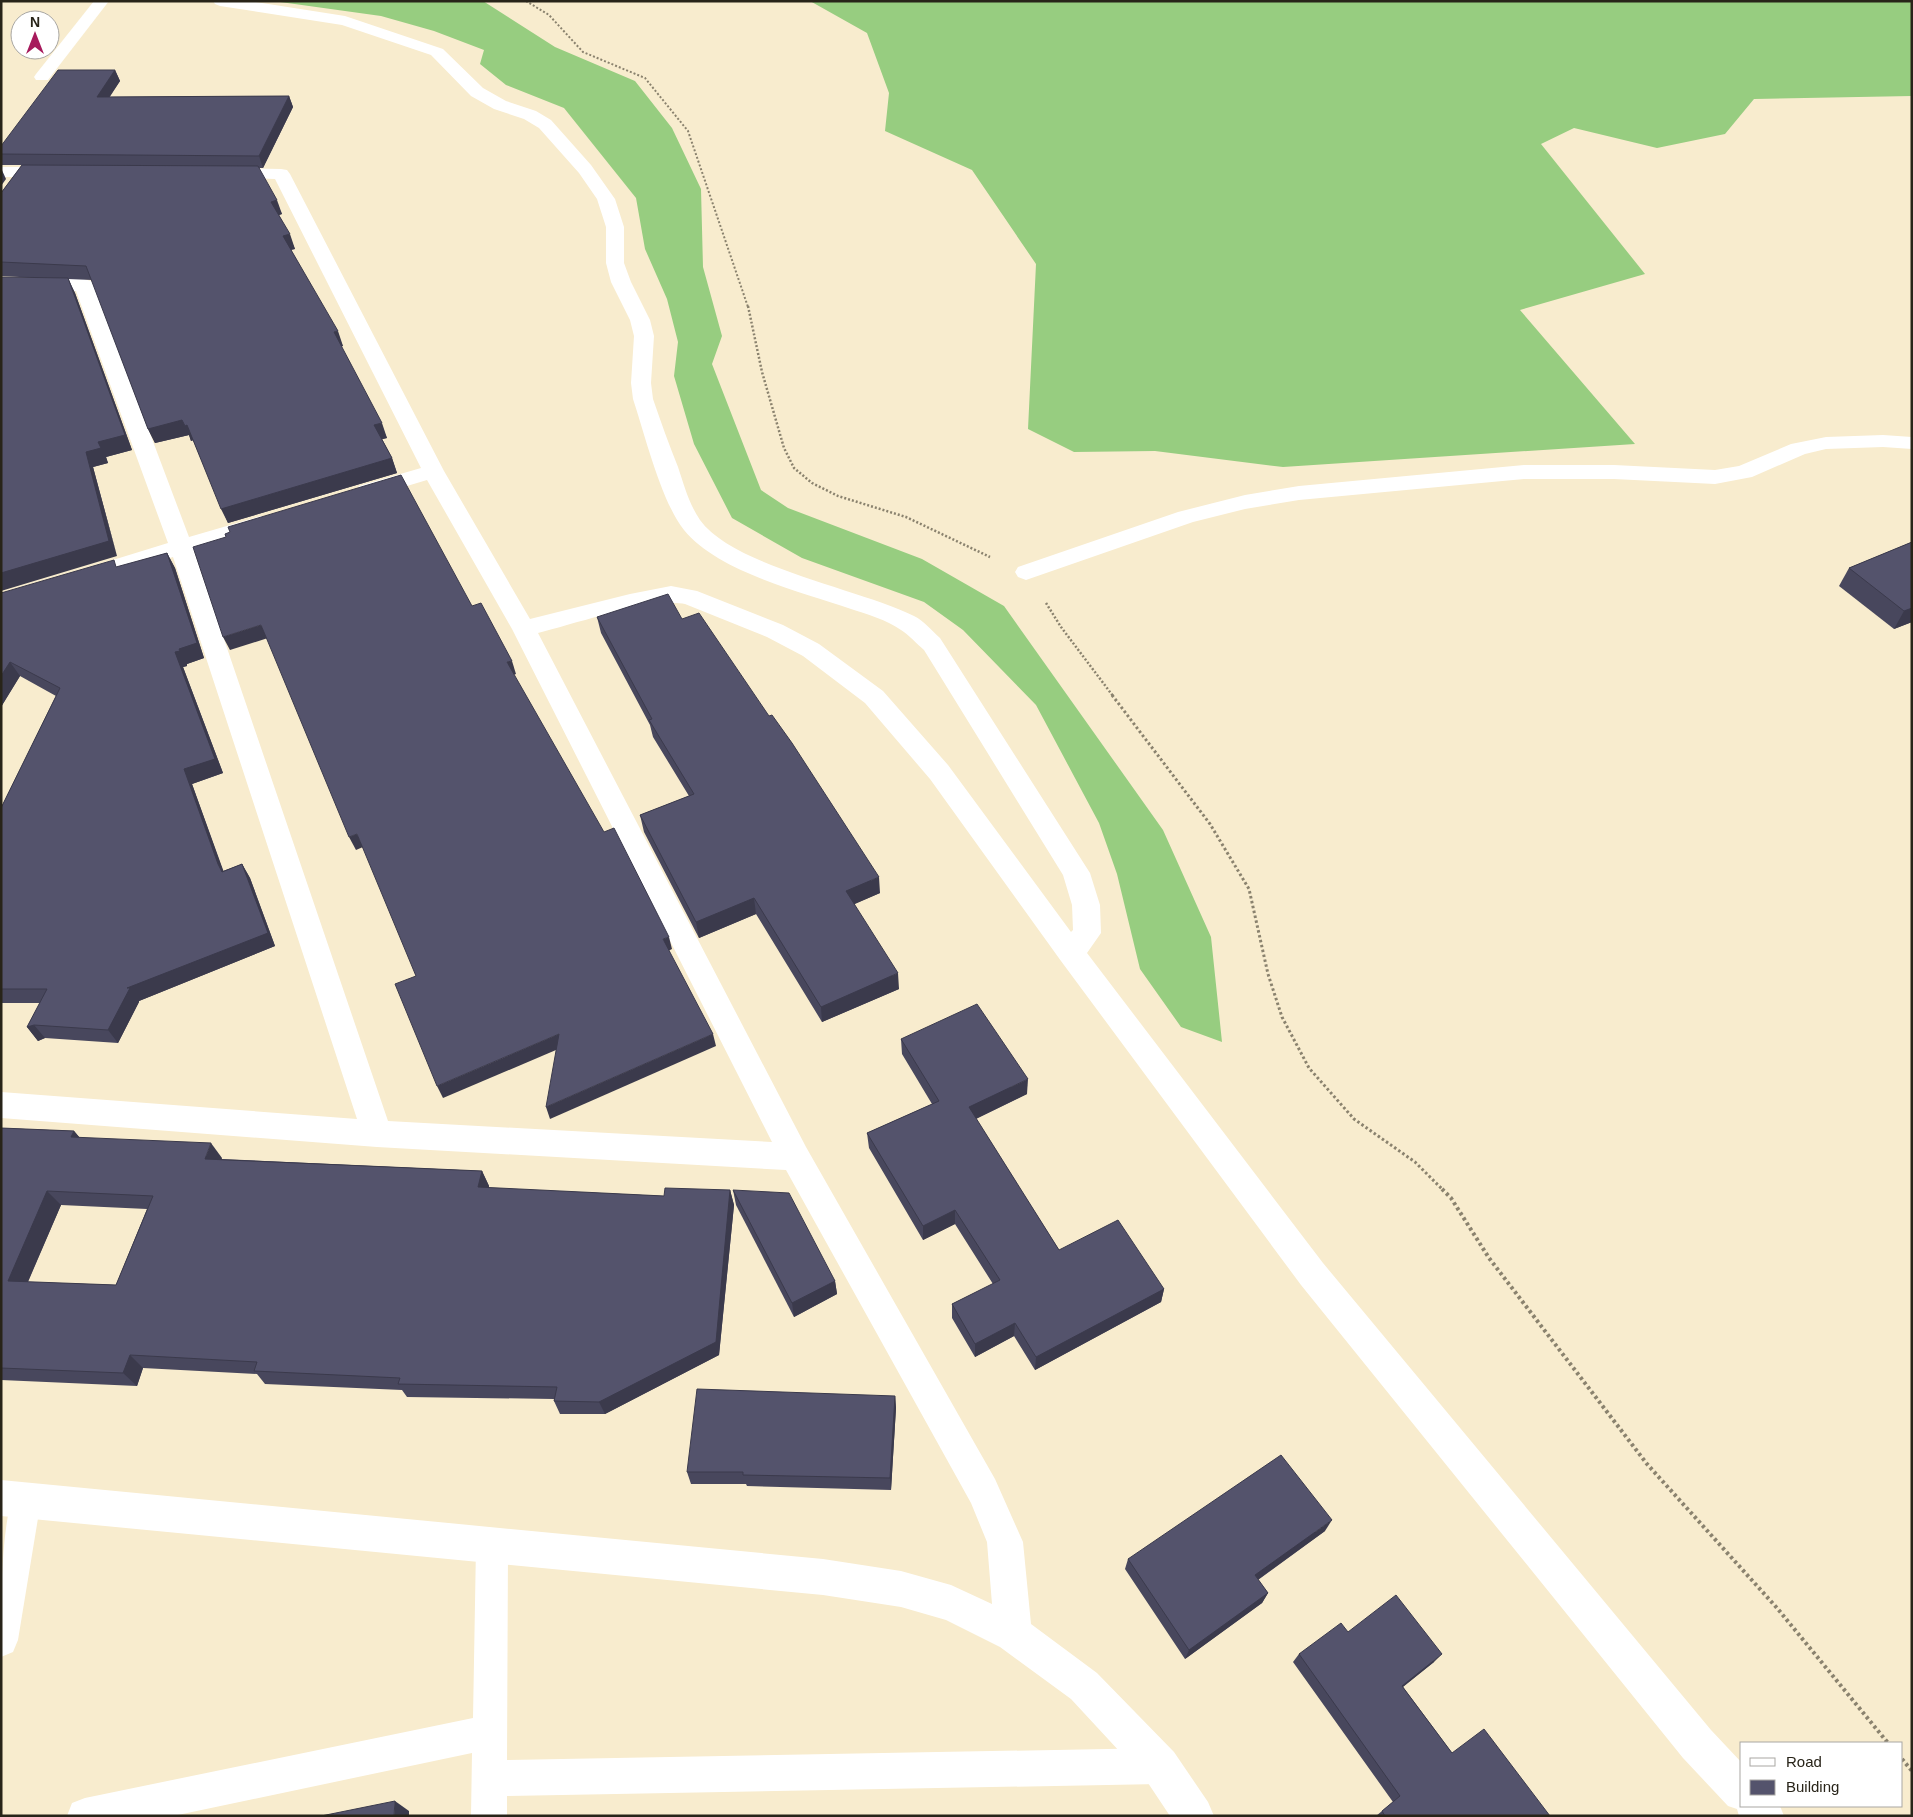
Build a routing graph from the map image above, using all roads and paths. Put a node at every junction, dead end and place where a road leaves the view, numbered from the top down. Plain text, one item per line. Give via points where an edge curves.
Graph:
1 (102, 1) edge
2 (220, 1) edge
3 (526, 1) edge
4 (42, 76) dead end
5 (1, 172) edge
6 (72, 172) edge
7 (202, 173) edge
8 (1, 284) edge
9 (1912, 443) edge
10 (433, 471) junction
11 (349, 496) edge
12 (284, 516) edge
13 (181, 547) junction
14 (1026, 572) junction
15 (58, 584) edge
16 (524, 629) junction
17 (1071, 953) junction
18 (1, 1105) edge
19 (377, 1134) junction
20 (795, 1157) junction
21 (13, 1499) edge
22 (492, 1546) junction
23 (1013, 1634) junction
24 (1, 1640) edge
25 (490, 1732) junction
26 (1887, 1742) edge
27 (1903, 1760) edge
28 (1160, 1766) junction
29 (1912, 1771) edge
30 (490, 1778) junction
31 (1740, 1790) edge
32 (85, 1816) edge
33 (489, 1816) edge
34 (1194, 1816) edge

1 - 4 street
2 - 17 street via 344,21 437,52 477,92 545,124 585,169 606,199 615,227 615,263 644,336 643,399 678,500 692,525 708,541 734,557 879,610 908,623 932,644 1076,873 1086,906 1087,933
3 - 14 path via 549,15 583,52 645,78 688,131 750,314 762,372 784,448 794,468 812,483 838,496 906,517
5 - 6 street via 17,180
7 - 10 street via 281,174
8 - 13 street via 84,285
9 - 14 street via 1826,443 1799,449 1744,472 1715,477 1524,472 1299,493 1186,517
10 - 11 street
10 - 16 street
12 - 13 street
13 - 15 street
13 - 19 street
14 - 26 path via 1061,626 1210,824 1249,889 1268,974 1282,1017 1309,1068 1354,1119 1415,1162 1451,1198 1489,1258 1647,1464 1777,1608
16 - 17 street via 671,594 775,631 811,650 874,697 940,772
16 - 20 street
17 - 31 street via 1312,1274 1697,1744
18 - 19 street
19 - 20 street
20 - 23 street via 983,1491 1005,1542
21 - 22 street
21 - 24 lane
22 - 23 street via 823,1577 901,1589 951,1603
22 - 25 lane
23 - 28 street via 1084,1686
25 - 30 lane
25 - 32 lane
27 - 29 path
28 - 30 lane
28 - 34 street
30 - 33 lane

